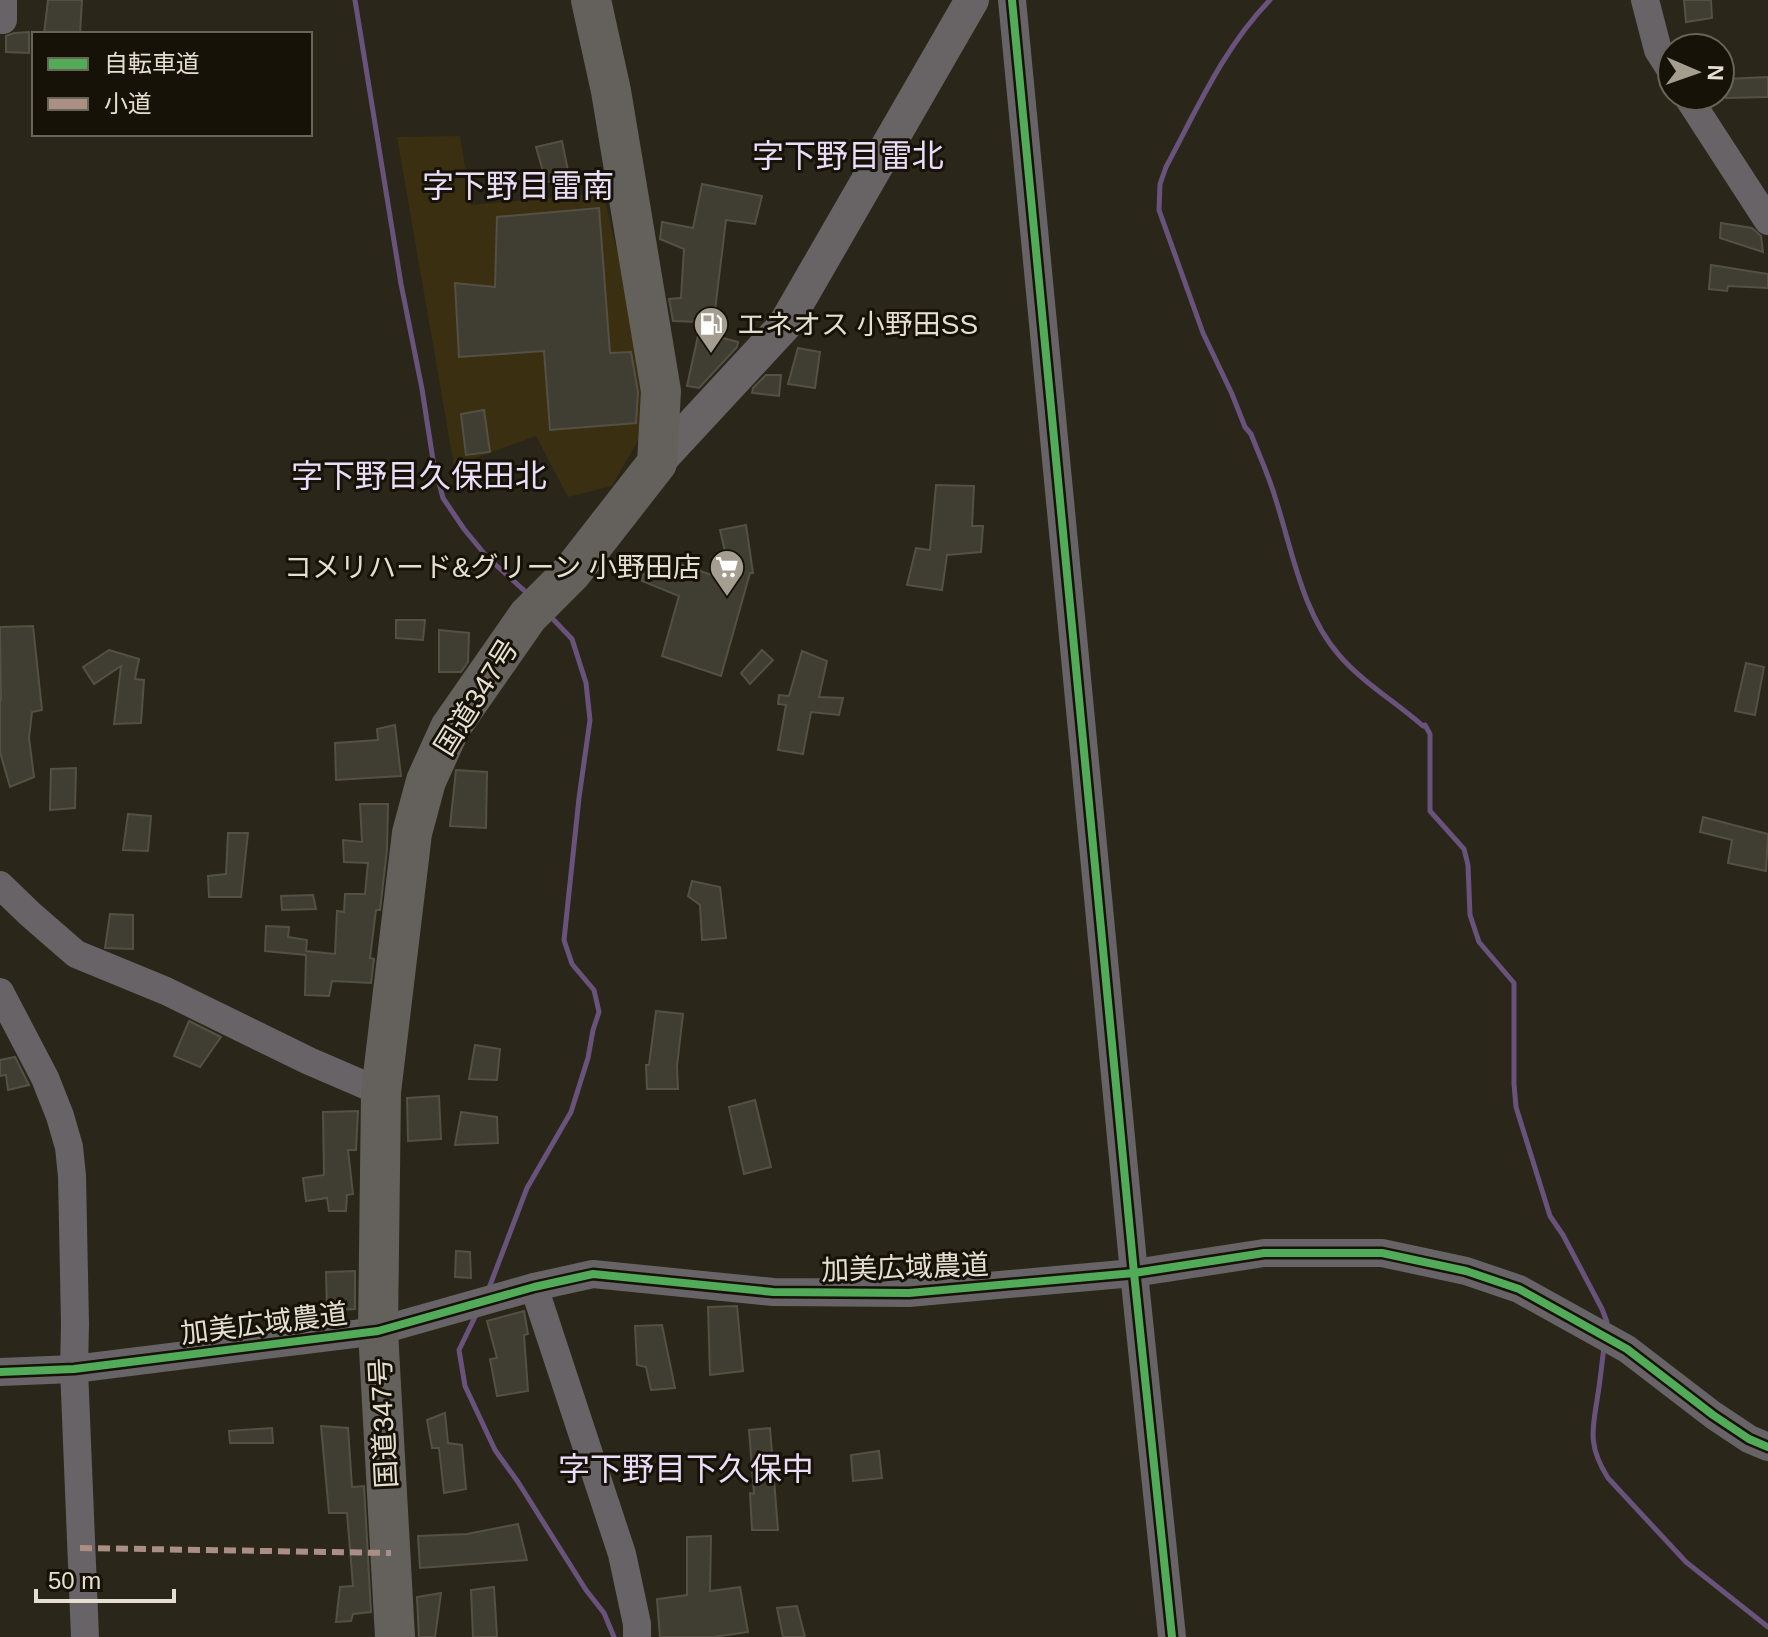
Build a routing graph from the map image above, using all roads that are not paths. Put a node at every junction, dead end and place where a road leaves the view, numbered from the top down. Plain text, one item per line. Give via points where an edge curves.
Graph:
1 (591, 0) edge
2 (972, 0) edge
3 (1012, 0) edge
4 (1645, 0) edge
5 (1656, 42) edge
6 (1697, 112) edge
7 (1768, 221) edge
8 (657, 463) junction
9 (0, 885) edge
10 (0, 992) edge
11 (381, 1092) junction
12 (1134, 1273) junction
13 (534, 1287) junction
14 (378, 1331) junction
15 (74, 1369) junction
16 (0, 1372) edge
17 (1768, 1447) edge
18 (85, 1637) edge
19 (395, 1637) edge
20 (637, 1637) edge
21 (1172, 1637) edge

1 - 8 highway via 661,391
2 - 8 main road via 784,326
3 - 12 street
4 - 5 street
6 - 7 street
8 - 11 highway, 国道347号 via 572,572 528,616 450,728 426,781 412,833
9 - 11 street via 76,954
10 - 15 street via 45,1078 69,1147
11 - 14 highway, 国道347号
12 - 13 street, 加美広域農道 via 909,1293 773,1292 593,1274
12 - 17 street, 加美広域農道 via 1264,1253 1382,1253 1466,1271 1519,1289 1627,1349 1713,1415
12 - 21 street
13 - 14 street, 加美広域農道
13 - 20 street via 622,1554
14 - 15 street, 加美広域農道
14 - 19 highway, 国道347号
15 - 16 street, 加美広域農道
15 - 18 street

